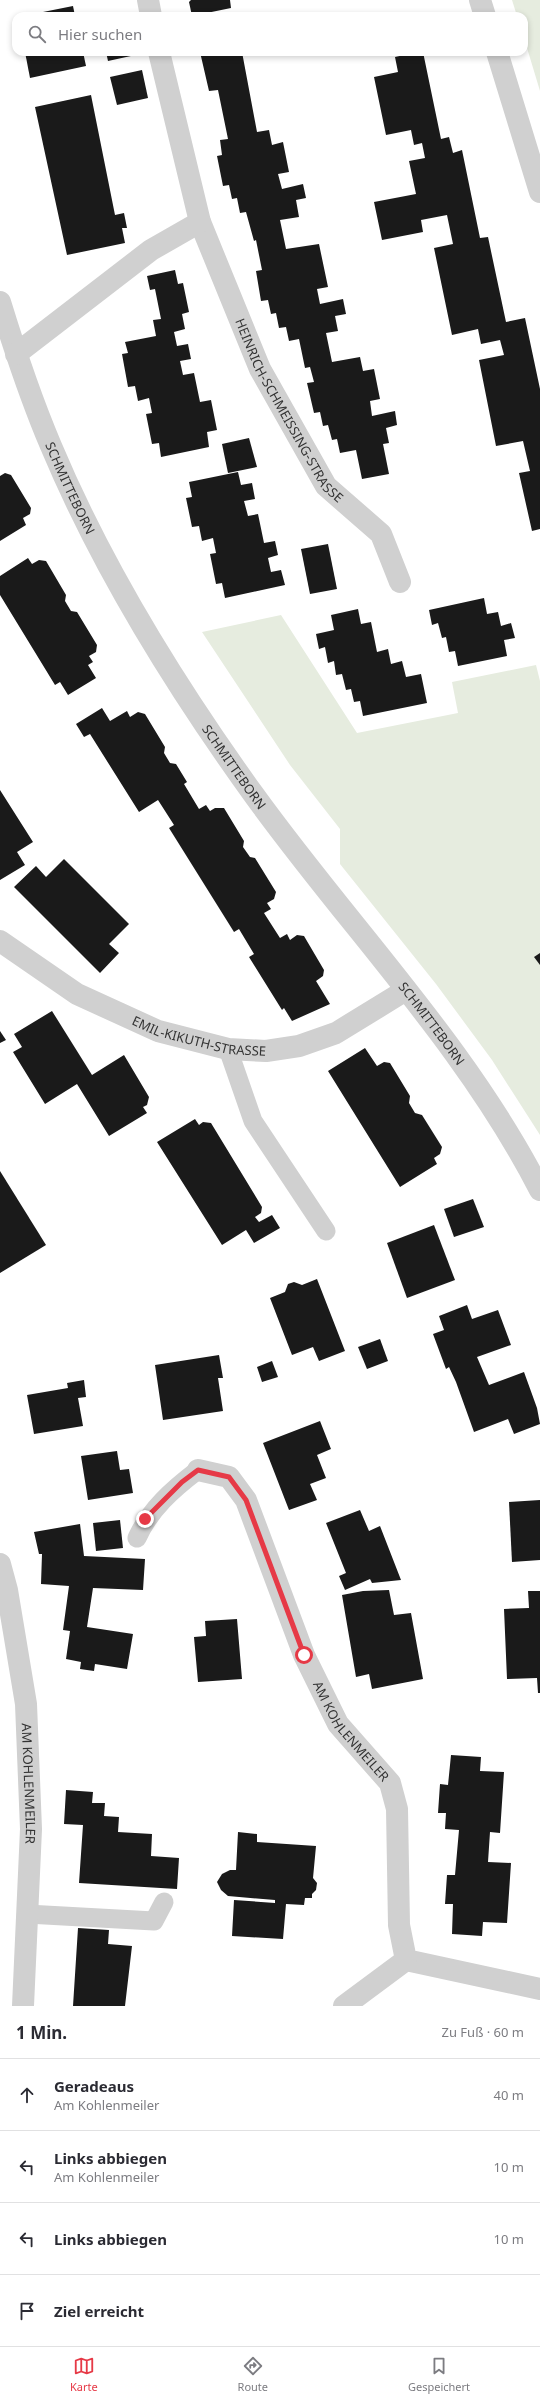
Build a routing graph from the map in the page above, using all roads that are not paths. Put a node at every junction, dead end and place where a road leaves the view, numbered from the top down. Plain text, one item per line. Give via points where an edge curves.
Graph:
1 (148, 0) edge
2 (480, 0) edge
3 (150, 12) edge
4 (484, 12) edge
5 (159, 56) edge
6 (497, 56) edge
7 (540, 192) edge
8 (200, 222) junction
9 (0, 302) edge
10 (16, 354) junction
11 (400, 582) dead end
12 (0, 941) edge
13 (406, 990) junction
14 (228, 1049) junction
15 (540, 1190) edge
16 (326, 1231) dead end
17 (198, 1470) joint
18 (137, 1538) dead end
19 (0, 1564) edge
20 (164, 1902) dead end
21 (27, 1914) junction
22 (406, 1960) junction
23 (540, 1989) edge
24 (23, 2006) edge
25 (344, 2006) edge

1 - 3 street
2 - 4 street
5 - 8 street, HEINRICH-SCHMEISSING-STRASSE
6 - 7 street
8 - 10 street via 151,250
8 - 11 street, HEINRICH-SCHMEISSING-STRASSE via 260,369 326,486 381,534
9 - 10 street, SCHMITTEBORN
10 - 13 street, SCHMITTEBORN via 51,446 93,535 159,655 254,795
12 - 14 street, EMIL-KIKUTH-STRASSE via 77,994 158,1031
13 - 14 street, EMIL-KIKUTH-STRASSE via 336,1032 299,1046 266,1051
13 - 15 street, SCHMITTEBORN via 466,1066
14 - 16 lane via 253,1121
17 - 18 lane via 145,1519
17 - 22 street, AM KOHLENMEILER via 229,1477 246,1500 304,1655 338,1724 390,1783 396,1809 399,1925
19 - 21 street, AM KOHLENMEILER via 26,1704 31,1829
20 - 21 lane via 154,1921
21 - 24 street, AM KOHLENMEILER
22 - 23 street
22 - 25 street

